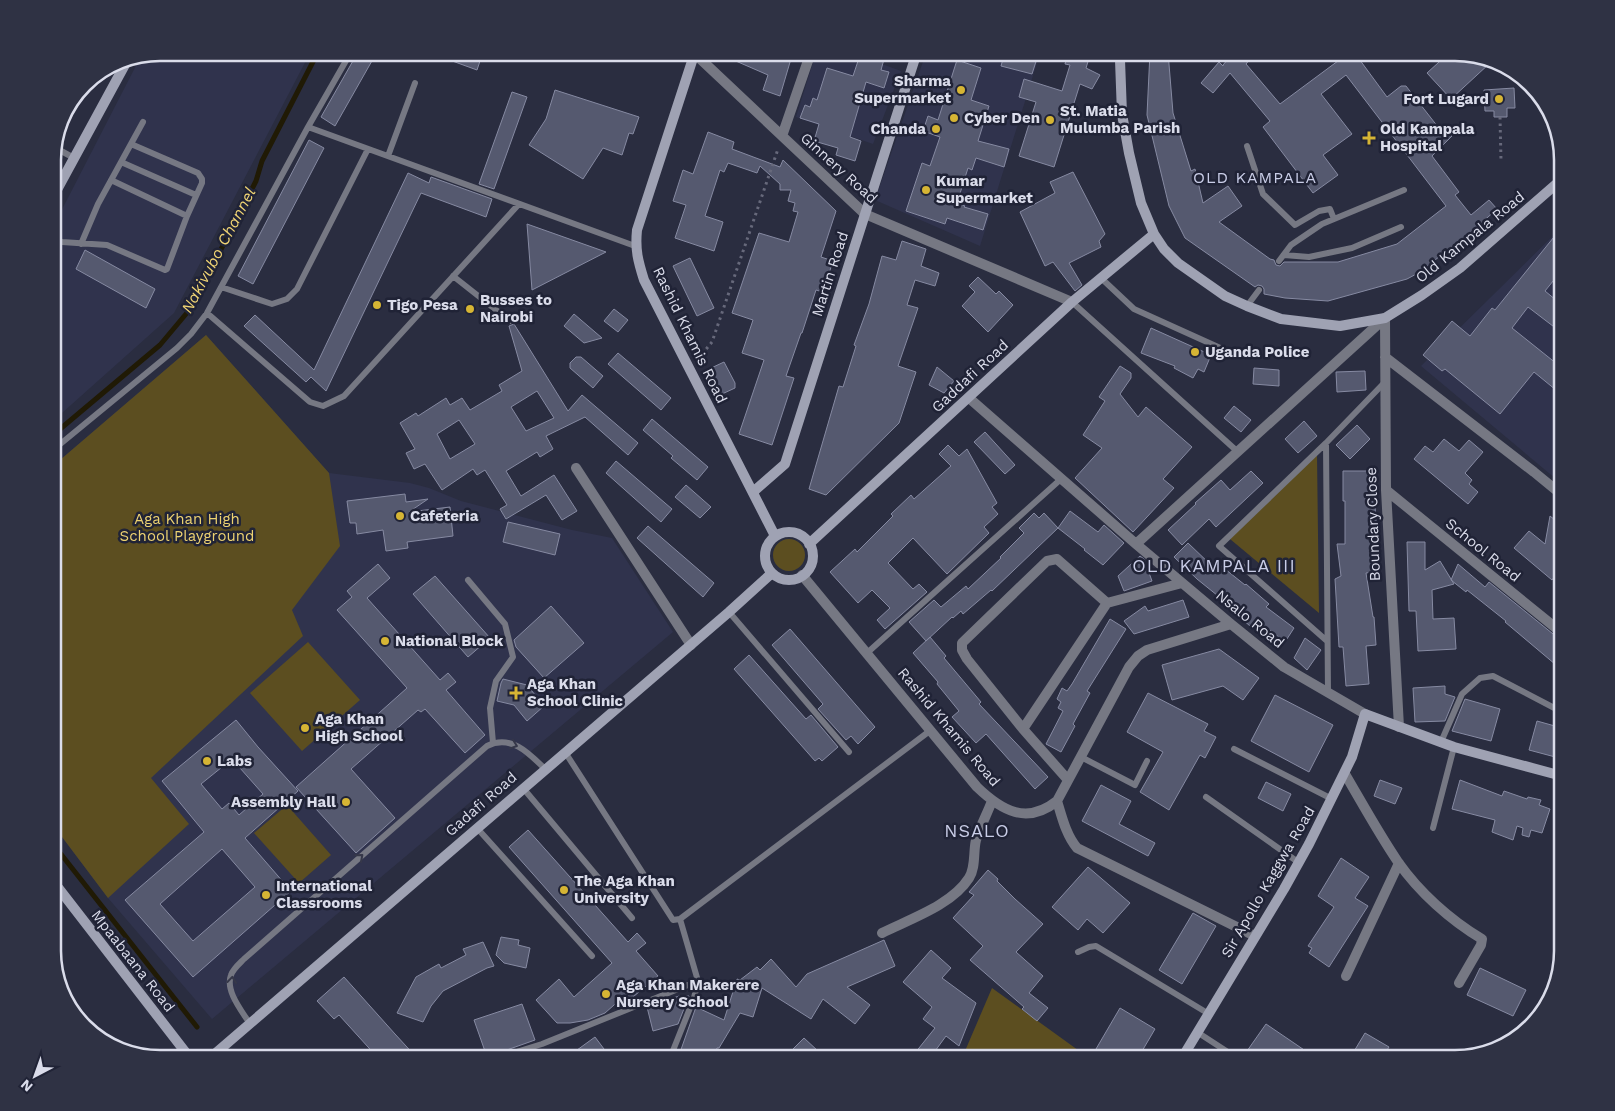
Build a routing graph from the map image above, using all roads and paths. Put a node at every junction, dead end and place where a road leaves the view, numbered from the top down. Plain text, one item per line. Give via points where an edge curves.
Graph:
1 (346, 61) edge
2 (691, 61) edge
3 (702, 61) edge
4 (808, 61) edge
5 (914, 61) edge
6 (1120, 61) edge
7 (120, 69) edge
8 (415, 83) dead end
9 (1500, 117) dead end
10 (143, 122) dead end
11 (308, 127) junction
12 (782, 136) junction
13 (131, 144) junction
14 (1247, 146) dead end
15 (368, 149) junction
16 (61, 152) edge
17 (388, 156) junction
18 (74, 158) junction
19 (1501, 161) dead end
20 (121, 162) junction
21 (111, 180) junction
22 (61, 182) edge
23 (1554, 186) edge
24 (1404, 190) dead end
25 (196, 195) junction
26 (519, 204) junction
27 (865, 214) junction
28 (187, 216) junction
29 (1334, 219) junction
30 (1401, 227) dead end
31 (1154, 234) junction
32 (61, 242) edge
33 (81, 244) junction
34 (635, 246) junction
35 (1284, 255) junction
36 (1279, 261) dead end
37 (453, 276) junction
38 (1102, 278) junction
39 (221, 287) junction
40 (1259, 290) dead end
41 (1072, 302) junction
42 (1247, 306) junction
43 (207, 313) junction
44 (1385, 318) junction
45 (510, 321) dead end
46 (1238, 356) dead end
47 (1385, 357) junction
48 (690, 369) junction
49 (1386, 381) junction
50 (969, 398) junction
51 (61, 443) edge
52 (1326, 444) junction
53 (1238, 452) junction
54 (576, 468) dead end
55 (1061, 479) junction
56 (1554, 488) edge
57 (1386, 490) junction
58 (753, 492) junction
59 (775, 536) junction
60 (809, 544) junction
61 (1136, 544) junction
62 (772, 573) junction
63 (802, 575) junction
64 (468, 580) dead end
65 (1182, 583) junction
66 (1107, 603) junction
67 (729, 612) junction
68 (1231, 624) junction
69 (1554, 626) edge
70 (1327, 641) junction
71 (691, 645) junction
72 (867, 653) junction
73 (1328, 692) junction
74 (1554, 708) edge
75 (1365, 714) junction
76 (1399, 728) junction
77 (1023, 729) junction
78 (930, 730) junction
79 (1441, 742) junction
80 (494, 743) junction
81 (1454, 746) junction
82 (1234, 749) dead end
83 (565, 752) junction
84 (849, 752) dead end
85 (1081, 757) junction
86 (1147, 761) dead end
87 (545, 769) junction
88 (1345, 774) junction
89 (1554, 774) edge
90 (1068, 780) junction
91 (524, 788) junction
92 (1206, 798) dead end
93 (1332, 799) junction
94 (992, 801) junction
95 (1057, 801) junction
96 (477, 828) junction
97 (1433, 828) dead end
98 (1298, 862) junction
99 (1399, 863) junction
100 (61, 891) edge
101 (632, 918) dead end
102 (680, 920) junction
103 (882, 932) dead end
104 (1256, 936) junction
105 (1078, 952) dead end
106 (592, 956) dead end
107 (1346, 976) dead end
108 (698, 981) junction
109 (1459, 983) dead end
110 (1209, 1014) junction
111 (250, 1024) junction
112 (1197, 1032) junction
113 (184, 1050) edge
114 (219, 1050) edge
115 (523, 1050) edge
116 (673, 1050) edge
117 (1187, 1050) edge
118 (1224, 1050) edge

1 - 11 lane
2 - 34 street, Rashid Khamis Road via 637,230
3 - 12 street, Ginnery Road
4 - 12 street
5 - 27 street, Martin Road
6 - 31 street, Old Kampala Road via 1122,114 1129,153 1141,203
7 - 18 street
8 - 17 lane
9 - 19 path
10 - 13 lane
11 - 15 lane
11 - 39 lane
12 - 27 street, Ginnery Road
12 - 48 path via 712,342
13 - 20 lane
13 - 25 lane via 198,173 202,183
14 - 29 lane via 1263,194 1295,225 1318,211 1330,209
15 - 17 lane
15 - 39 lane via 297,289 287,299 272,304
16 - 18 lane
17 - 26 lane
18 - 22 street
20 - 21 lane
20 - 25 lane
21 - 28 lane
21 - 33 lane
23 - 44 street, Old Kampala Road via 1460,268
24 - 29 lane
25 - 28 lane
26 - 34 lane
26 - 37 lane
27 - 41 street, Ginnery Road
27 - 58 street, Martin Road via 785,464
28 - 33 lane via 165,270 107,245
29 - 35 lane via 1291,245
30 - 35 lane via 1352,248 1309,257
31 - 38 street, Gaddafi Road
31 - 42 street, Old Kampala Road via 1178,263 1225,296
32 - 33 lane
34 - 48 street, Rashid Khamis Road via 644,280
35 - 36 lane
37 - 43 lane via 344,396 323,406 310,402
37 - 45 lane
38 - 41 street, Gaddafi Road
38 - 46 lane via 1134,309
39 - 43 lane
40 - 42 lane
41 - 50 street, Gaddafi Road
41 - 53 lane
42 - 44 street, Old Kampala Road via 1281,318 1340,326
43 - 51 lane via 177,348
44 - 47 street, Boundary Close
44 - 53 street
47 - 49 street, Boundary Close
47 - 56 street
48 - 58 street, Rashid Khamis Road
49 - 52 lane
49 - 57 street, Boundary Close
50 - 55 street, Nsalo Road
50 - 60 street, Gaddafi Road
52 - 70 lane
52 - 70 lane via 1219,546
53 - 61 street
54 - 71 street
55 - 61 street, Nsalo Road
55 - 72 lane
57 - 69 street, School Road
57 - 76 street, Boundary Close
58 - 59 street, Rashid Khamis Road
59 - 60 street via 784,532 794,533
59 - 62 street via 767,545 765,557
60 - 63 street via 812,561
61 - 65 street, Nsalo Road
62 - 63 street via 790,580
62 - 67 street, Gadafi Road
63 - 72 street, Rashid Khamis Road
64 - 80 lane via 505,624 513,657 496,681 490,708
65 - 66 street
65 - 68 street, Nsalo Road
66 - 77 street
66 - 77 street via 1057,559 1051,559 962,643 967,659
67 - 71 street, Gadafi Road
67 - 84 lane
68 - 73 street, Nsalo Road via 1284,667
68 - 85 street via 1147,650 1138,656
70 - 73 lane
71 - 83 street, Gadafi Road
72 - 78 street, Rashid Khamis Road
73 - 75 street, Nsalo Road
74 - 79 lane via 1493,676 1480,678 1462,694
75 - 76 street, Nsalo Road
75 - 88 street, Sir Apollo Kaggwa Road
76 - 79 street, Nsalo Road
77 - 90 street
78 - 94 street, Rashid Khamis Road
78 - 102 lane
79 - 81 street, Nsalo Road
80 -> 87 lane via 506,742 526,750
111 -> 80 lane via 231,988 231,975 235,969
81 - 89 street, Nsalo Road
81 - 97 lane
82 - 93 lane
83 - 87 street, Gadafi Road
83 - 102 lane via 673,920
85 - 86 lane via 1135,785
85 - 90 street
87 - 91 street, Gadafi Road
88 - 93 street, Sir Apollo Kaggwa Road
88 - 99 street
90 - 95 street
91 - 96 street, Gadafi Road
91 - 101 lane
92 - 98 lane
93 - 98 street, Sir Apollo Kaggwa Road
94 - 95 street, Rashid Khamis Road via 1008,810 1028,814 1046,810
94 - 103 street via 976,841 970,877 941,904
95 - 104 street via 1068,834 1078,848
96 - 106 lane
96 - 111 street, Gadafi Road
98 - 104 street, Sir Apollo Kaggwa Road
99 - 107 street
99 - 109 street via 1426,894 1464,929 1482,939
100 - 113 street, Mpaabaana Road
102 - 108 lane
104 - 110 street, Sir Apollo Kaggwa Road
105 - 110 lane via 1096,946
108 - 115 lane
108 - 116 lane
110 - 112 street, Sir Apollo Kaggwa Road
111 - 114 street, Gadafi Road
112 - 117 street, Sir Apollo Kaggwa Road
112 - 118 lane

